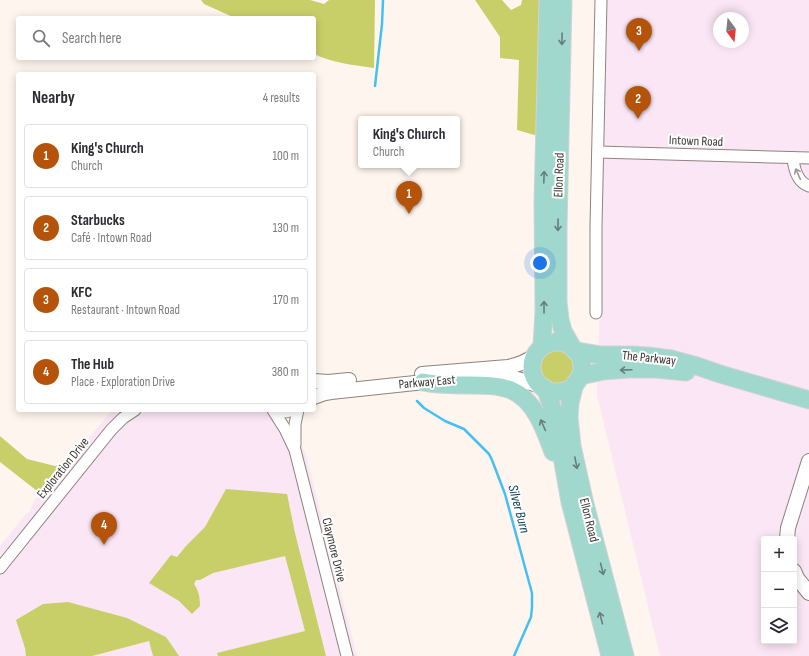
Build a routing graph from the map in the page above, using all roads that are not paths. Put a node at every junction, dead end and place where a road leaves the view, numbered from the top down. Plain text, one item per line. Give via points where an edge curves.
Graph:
1 (548, 0) edge
2 (563, 0) edge
3 (602, 0) edge
4 (598, 152) junction
5 (793, 158) junction
6 (809, 158) edge
7 (809, 186) edge
8 (596, 313) dead end
9 (574, 349) junction
10 (538, 351) junction
11 (720, 374) junction
12 (578, 379) junction
13 (316, 381) edge
14 (423, 382) junction
15 (542, 387) junction
16 (316, 396) edge
17 (809, 400) edge
18 (132, 412) edge
19 (274, 412) edge
20 (298, 412) edge
21 (295, 450) junction
22 (809, 461) edge
23 (570, 502) junction
24 (787, 536) edge
25 (0, 568) edge
26 (795, 572) edge
27 (809, 593) edge
28 (347, 656) edge
29 (610, 656) edge
30 (625, 656) edge

10 -> 1 main road, Ellon Road via 544,311 543,202
2 -> 9 main road, Ellon Road via 558,302 563,332
3 - 4 street
4 - 5 street, Intown Road
4 - 8 street
5 - 6 street, Intown Road
7 -> 5 street via 798,178
9 - 10 main road via 567,344 554,342 548,343
9 - 11 main road, The Parkway via 600,355 631,354 671,359
9 - 12 main road via 581,362
10 - 13 street, Parkway East via 528,361 508,367
10 - 15 main road via 532,363 532,371
11 -> 12 main road, The Parkway via 628,369 603,371
11 - 17 main road, The Parkway
12 - 15 main road via 569,388 561,391
12 -> 30 main road, Ellon Road via 570,404 572,446
14 - 15 street, Parkway East via 498,376 511,377
14 - 16 street, Parkway East via 331,392
23 -> 14 main road via 540,419 523,398 512,390 496,386
15 - 23 main road, Ellon Road via 555,417
18 - 25 street, Exploration Drive via 111,430
19 - 21 street, Claymore Drive
20 - 21 street, Claymore Drive
21 - 28 street, Claymore Drive
22 - 24 street
29 -> 23 main road, Ellon Road
26 - 27 street

